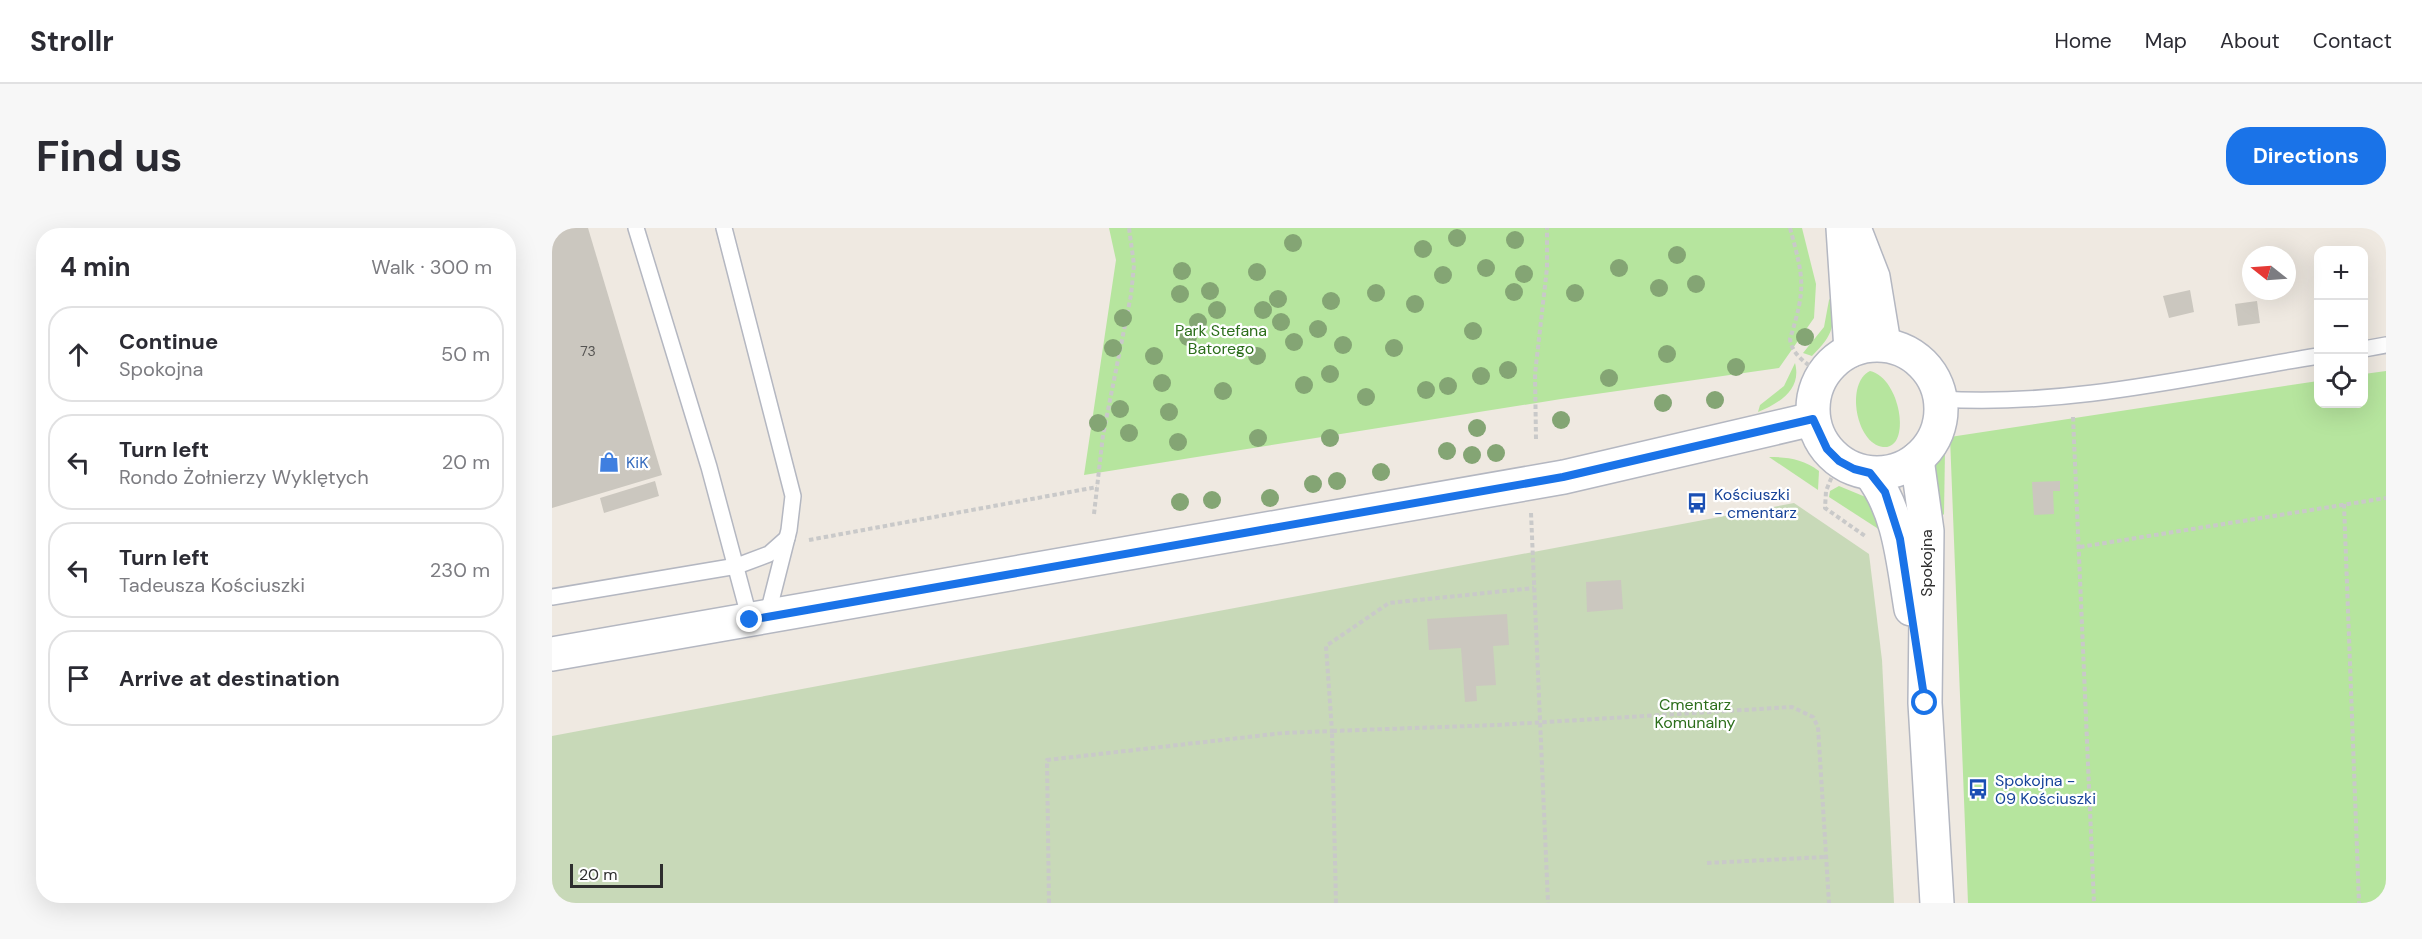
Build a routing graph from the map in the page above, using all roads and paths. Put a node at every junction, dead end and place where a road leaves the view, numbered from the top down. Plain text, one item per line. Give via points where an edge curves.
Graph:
1 (636, 228) edge
2 (724, 228) edge
3 (1129, 228) edge
4 (1547, 228) edge
5 (1790, 228) edge
6 (1843, 228) edge
7 (1854, 228) edge
8 (1884, 344) junction
9 (2386, 345) edge
10 (2368, 348) edge
11 (1851, 350) junction
12 (2314, 357) edge
13 (1823, 375) junction
14 (2072, 395) junction
15 (1941, 399) junction
16 (1813, 419) junction
17 (1536, 439) dead end
18 (1917, 459) junction
19 (1839, 461) junction
20 (1870, 473) junction
21 (1097, 487) junction
22 (2386, 498) edge
23 (2344, 504) junction
24 (1531, 512) dead end
25 (1094, 514) dead end
26 (787, 538) junction
27 (1869, 539) dead end
28 (2080, 547) junction
29 (736, 566) junction
30 (1534, 588) junction
31 (552, 597) edge
32 (758, 619) junction
33 (552, 654) edge
34 (1925, 703) junction
35 (1540, 721) junction
36 (1332, 731) junction
37 (1826, 857) junction
38 (1707, 863) dead end
39 (1049, 903) edge
40 (1336, 903) edge
41 (1548, 903) edge
42 (1829, 903) edge
43 (1937, 903) edge
44 (2094, 903) edge
45 (2359, 903) edge

1 - 29 lane via 710,467
2 - 26 lane via 793,496
3 - 21 path via 1134,265 1131,295 1103,435
4 - 17 path via 1547,268 1535,374
5 - 13 path via 1802,274 1791,346 1805,363
6 - 11 street
7 - 8 street via 1873,277
8 - 11 street
8 - 15 street via 1908,352 1927,368
9 - 10 lane
11 - 13 street via 1836,358
12 - 14 lane
13 - 16 street via 1813,402
14 - 15 lane via 1988,402
14 - 28 path
15 - 18 street via 1937,432
16 - 19 street via 1827,449
16 - 32 street via 1563,477
18 - 20 street via 1887,473
18 - 34 street, Spokojna via 1927,531
19 - 20 street
19 - 27 path via 1826,491 1825,508
20 - 34 street, Spokojna via 1885,492 1900,539
21 - 25 path
21 - 26 path via 815,540
22 - 23 path
23 - 28 path
23 - 45 path
24 - 30 path
26 - 29 lane via 769,554
26 - 32 lane
28 - 44 path
29 - 31 lane
29 - 32 lane
30 - 35 path
30 - 36 path via 1389,603 1326,646
32 - 33 street
34 - 43 street, Spokojna
35 - 36 path
35 - 37 path via 1792,707 1803,711 1813,717 1818,727
35 - 41 path
36 - 39 path via 1047,760
36 - 40 path
37 - 38 path
37 - 42 path

